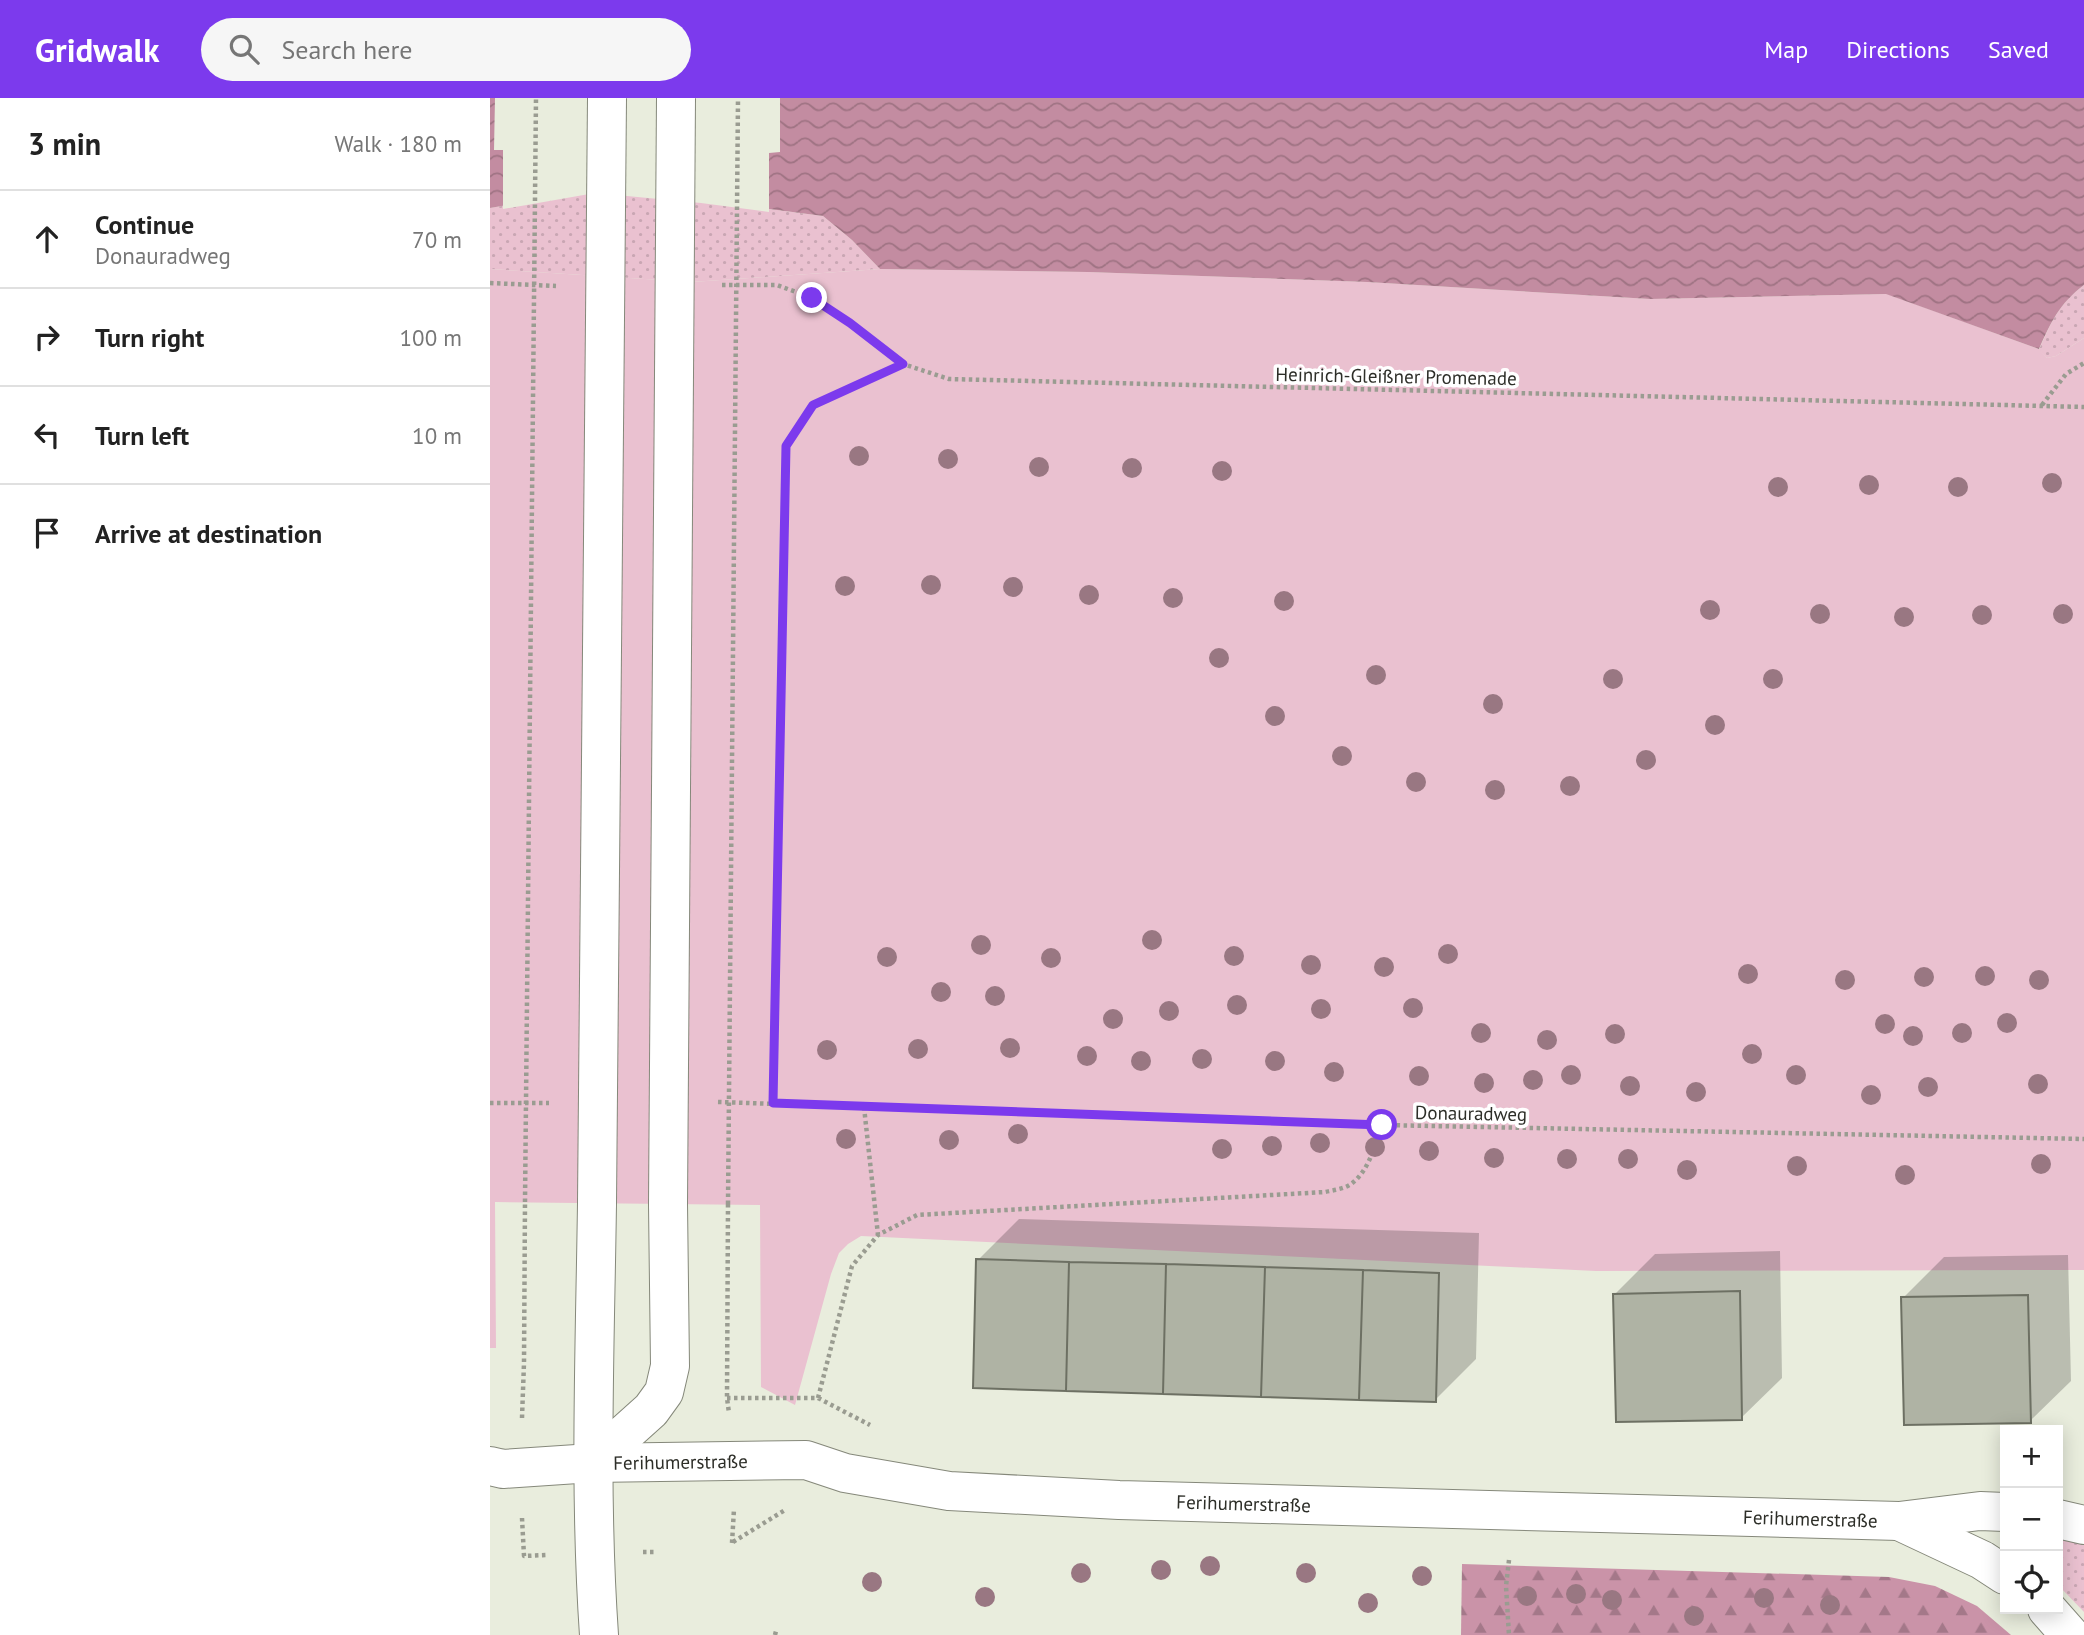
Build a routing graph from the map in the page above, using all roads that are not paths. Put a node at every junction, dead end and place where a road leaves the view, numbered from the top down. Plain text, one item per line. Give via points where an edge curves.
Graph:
1 (607, 98) edge
2 (676, 98) edge
3 (592, 1463) junction
4 (490, 1466) edge
5 (2000, 1512) edge
6 (2063, 1520) edge
7 (1899, 1521) junction
8 (2084, 1525) edge
9 (2000, 1572) edge
10 (2052, 1614) edge
11 (599, 1635) edge
12 (2070, 1635) edge

1 - 3 street, bridge
2 - 3 street, bridge via 670,1366 664,1392 651,1410
3 - 4 street, Ferihumerstraße via 519,1469
3 - 7 street, Ferihumerstraße via 806,1460 845,1473 949,1491 1119,1500
3 - 11 street
5 - 7 street, Ferihumerstraße
6 - 8 street
7 - 9 street, Ferihumerstraße
10 - 12 street

